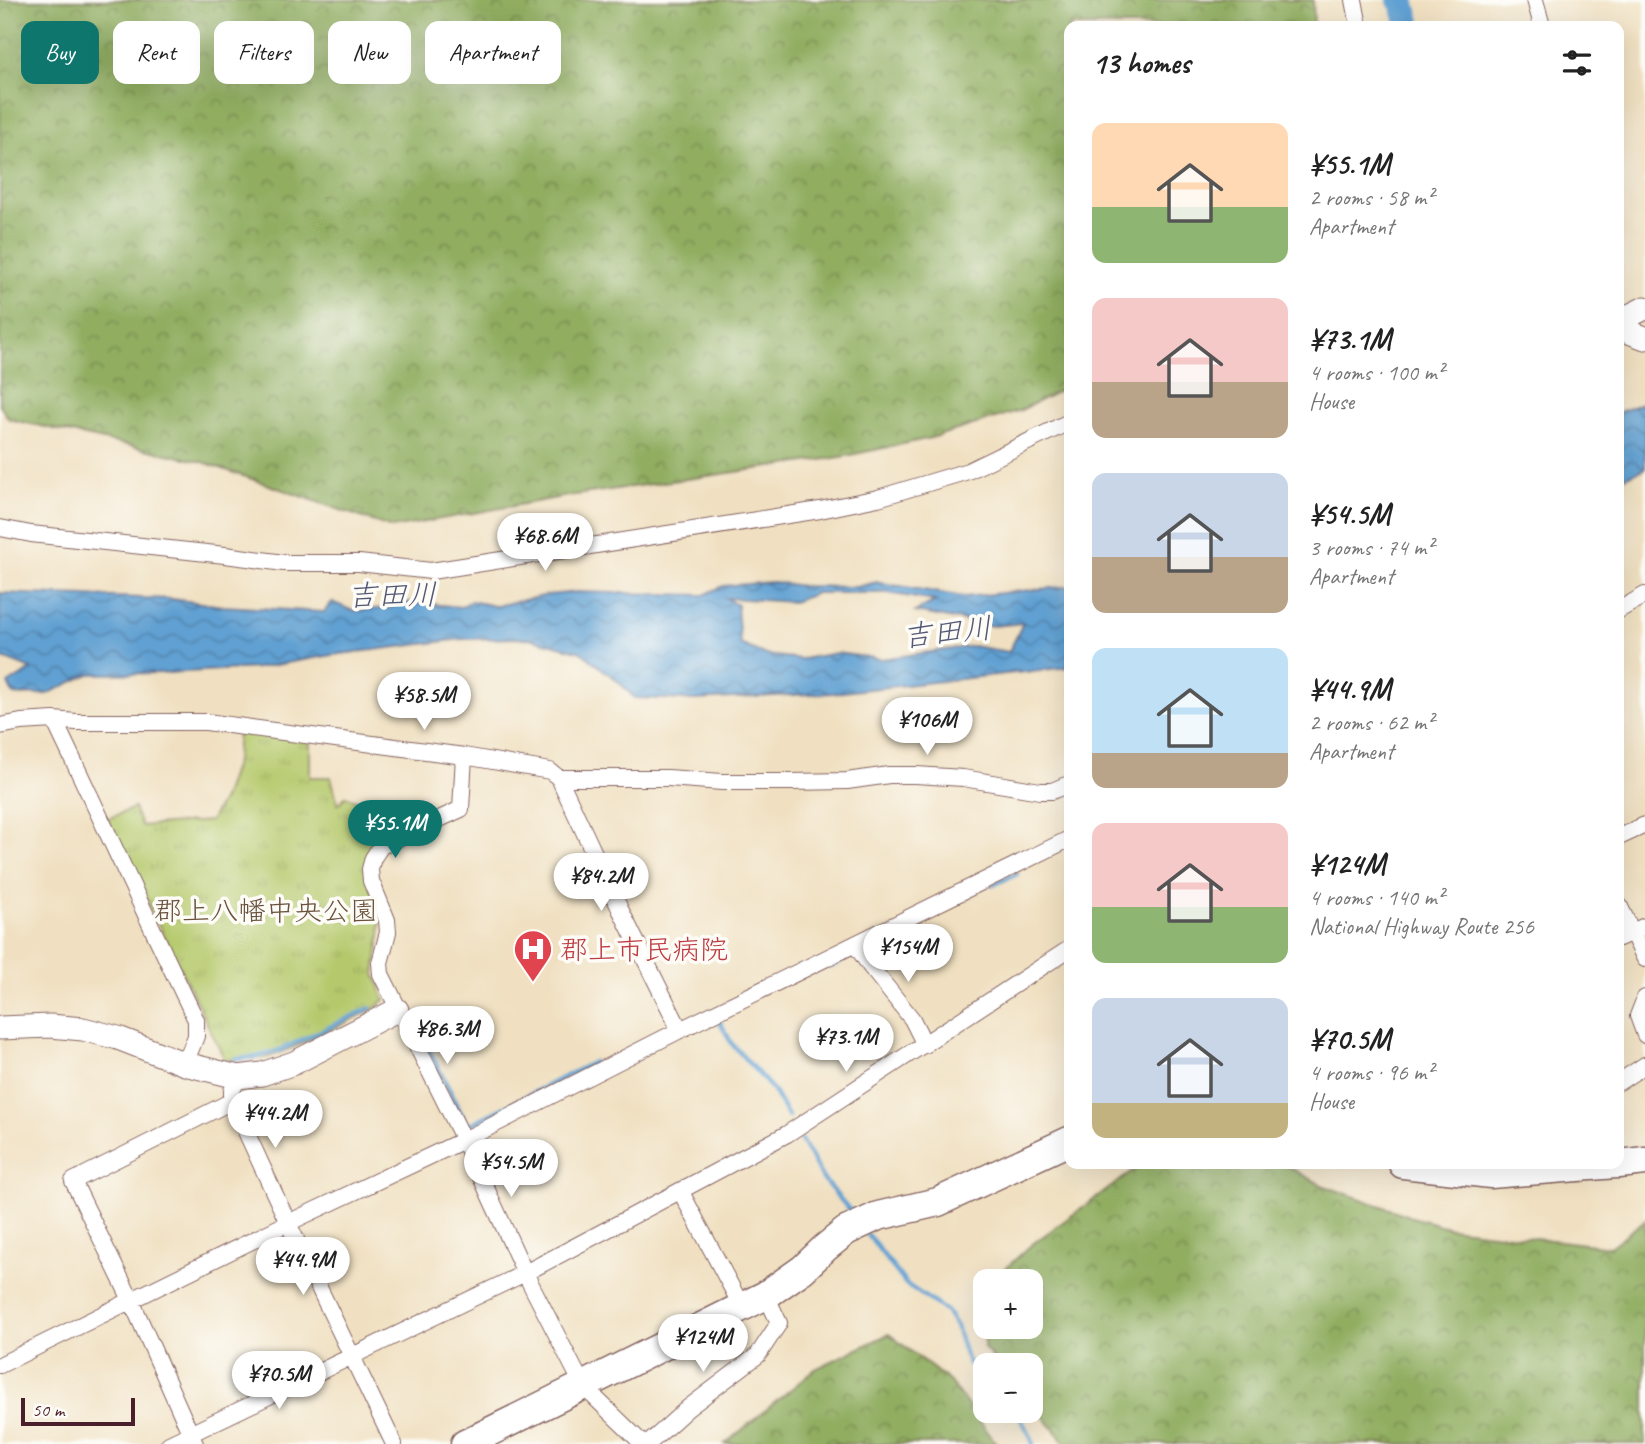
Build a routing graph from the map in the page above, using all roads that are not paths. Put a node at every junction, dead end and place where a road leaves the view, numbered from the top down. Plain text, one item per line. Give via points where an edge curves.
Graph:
1 (1354, 0) edge
2 (1535, 0) edge
3 (1358, 21) edge
4 (1541, 21) edge
5 (1645, 308) edge
6 (1624, 320) edge
7 (1624, 328) edge
8 (1645, 338) edge
9 (1064, 424) edge
10 (0, 528) edge
11 (1645, 595) edge
12 (1624, 607) edge
13 (54, 720) junction
14 (0, 726) edge
15 (464, 757) junction
16 (559, 778) junction
17 (1064, 786) edge
18 (1645, 825) edge
19 (1624, 835) edge
20 (1064, 841) edge
21 (1624, 916) edge
22 (1632, 933) edge
23 (855, 944) junction
24 (1064, 952) edge
25 (1645, 958) edge
26 (1645, 998) edge
27 (397, 1010) junction
28 (0, 1028) edge
29 (680, 1030) junction
30 (1645, 1035) edge
31 (926, 1045) junction
32 (185, 1064) junction
33 (1645, 1065) edge
34 (238, 1077) junction
35 (1624, 1079) edge
36 (232, 1101) junction
37 (464, 1140) junction
38 (1064, 1143) edge
39 (1645, 1161) edge
40 (1624, 1163) edge
41 (1447, 1169) edge
42 (1524, 1169) edge
43 (681, 1192) junction
44 (288, 1223) junction
45 (525, 1273) junction
46 (131, 1300) junction
47 (754, 1301) junction
48 (351, 1356) junction
49 (0, 1365) edge
50 (583, 1386) junction
51 (192, 1439) edge
52 (169, 1444) edge
53 (394, 1444) edge
54 (465, 1444) edge
55 (646, 1444) edge

1 - 3 street
2 - 4 street
5 - 6 street
7 - 8 street
9 - 10 street via 968,471 878,498 431,571 359,563 284,563
11 - 12 street
13 - 14 street
13 - 15 street via 206,722
13 - 32 street via 196,1020 196,1036
15 - 16 street via 550,771
15 - 27 street via 461,809 381,846 370,869 387,920 381,974
16 - 17 street via 777,782 916,775 1040,791
16 - 29 street
18 - 19 street
20 - 23 street
21 - 22 street
22 - 25 street
23 - 29 street
23 - 31 street
24 - 31 street
26 - 30 street via 1638,1016
27 - 34 street via 294,1063
27 - 37 street
28 - 32 street via 83,1028
29 - 37 street
31 - 43 street via 787,1134
32 - 34 street
33 - 35 street
34 - 36 street
36 - 44 street
36 - 46 street via 73,1181
37 - 44 street
37 - 45 street
38 - 47 highway via 938,1202 878,1216 846,1231 803,1269
39 - 40 highway
41 - 42 highway via 1491,1174
43 - 45 street
43 - 47 street
44 - 46 street
44 - 48 street
45 - 48 street
45 - 50 street
46 - 49 street
46 - 51 street
47 - 50 highway
47 - 55 street via 779,1323 758,1355
48 - 51 street
48 - 53 street
50 - 54 highway
50 - 55 street
51 - 52 street

